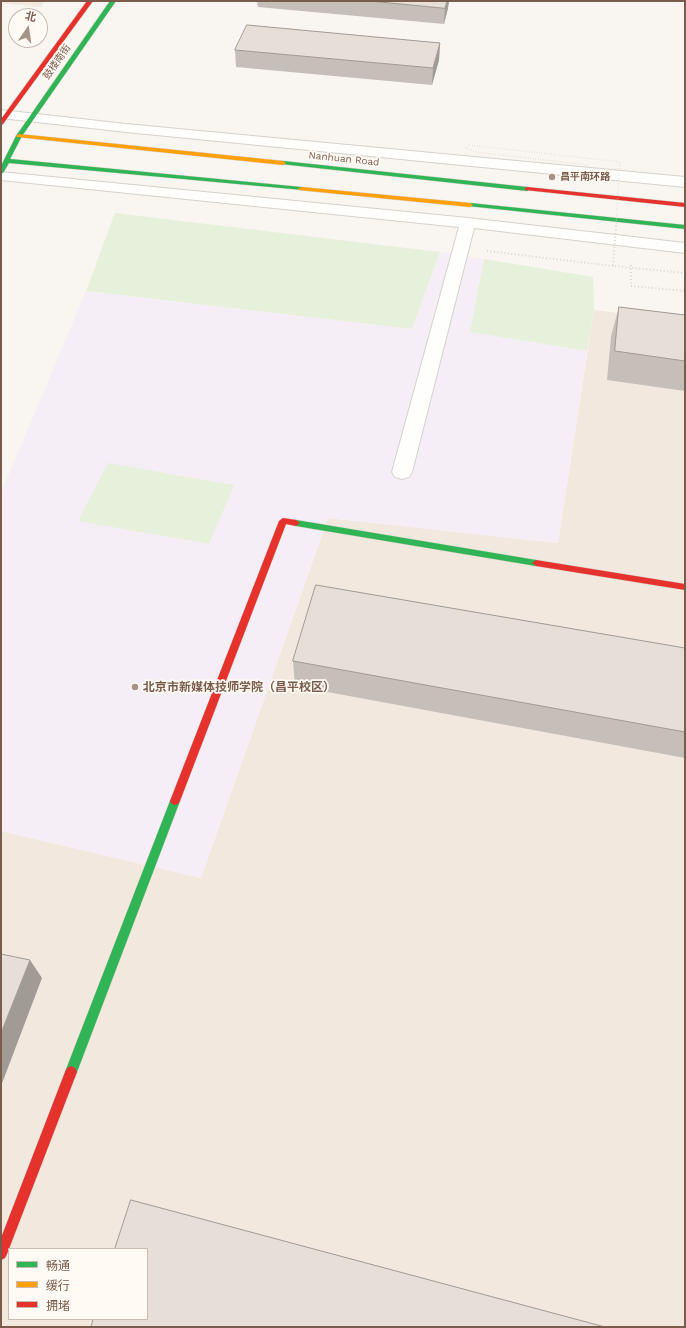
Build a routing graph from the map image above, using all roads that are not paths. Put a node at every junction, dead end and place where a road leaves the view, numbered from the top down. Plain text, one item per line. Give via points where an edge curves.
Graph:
1 (90, 1) edge
2 (113, 1) edge
3 (3, 117) edge
4 (32, 118) junction
5 (7, 135) dead end
6 (19, 136) junction
7 (4, 161) edge
8 (1, 172) edge
9 (1, 176) edge
10 (685, 182) edge
11 (685, 205) edge
12 (468, 223) junction
13 (685, 227) edge
14 (685, 248) edge
15 (402, 472) dead end
16 (685, 587) edge
17 (1, 1254) edge

1 - 3 main road, 鼓楼南街
2 - 4 main road, 鼓楼南街
3 - 4 street
4 - 6 main road, 鼓楼南街
4 - 10 street
5 - 6 main road, Nanhuan Road
6 - 7 main road, 鼓楼南街
6 - 11 main road, Nanhuan Road
7 - 8 main road, 鼓楼南街
7 - 13 main road
9 - 12 street
12 - 14 street
12 - 15 street
16 - 17 main road via 283,521

